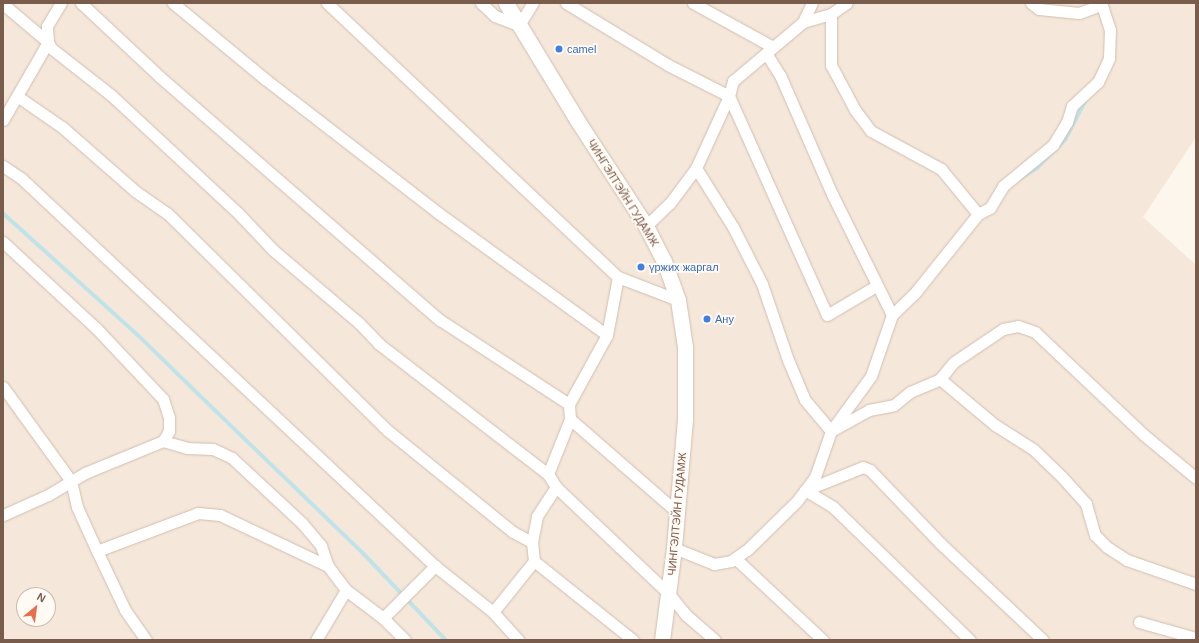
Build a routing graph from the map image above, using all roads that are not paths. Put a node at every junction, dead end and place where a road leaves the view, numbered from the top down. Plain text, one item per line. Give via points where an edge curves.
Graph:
1 (61, 3) edge
2 (82, 3) edge
3 (173, 3) edge
4 (327, 3) edge
5 (481, 3) edge
6 (506, 3) edge
7 (533, 3) edge
8 (566, 3) edge
9 (693, 3) edge
10 (812, 3) edge
11 (847, 3) edge
12 (1031, 3) edge
13 (3, 4) edge
14 (1101, 4) edge
15 (831, 14) junction
16 (803, 22) junction
17 (519, 25) junction
18 (48, 42) junction
19 (769, 50) junction
20 (17, 96) junction
21 (729, 96) junction
22 (3, 120) edge
23 (3, 166) edge
24 (696, 168) junction
25 (978, 214) junction
26 (646, 226) junction
27 (3, 242) edge
28 (618, 277) junction
29 (876, 286) junction
30 (678, 300) junction
31 (892, 315) junction
32 (607, 335) junction
33 (940, 379) junction
34 (3, 387) edge
35 (569, 404) junction
36 (570, 419) junction
37 (831, 431) junction
38 (163, 441) junction
39 (548, 474) junction
40 (1196, 478) edge
41 (71, 481) junction
42 (556, 487) junction
43 (805, 490) junction
44 (678, 513) junction
45 (3, 515) edge
46 (532, 542) junction
47 (674, 548) junction
48 (97, 551) junction
49 (736, 559) junction
50 (534, 561) junction
51 (328, 566) junction
52 (435, 566) junction
53 (1196, 584) edge
54 (346, 590) junction
55 (669, 594) junction
56 (493, 612) junction
57 (383, 618) junction
58 (1139, 622) dead end
59 (1196, 638) edge
60 (146, 640) edge
61 (316, 640) edge
62 (405, 640) edge
63 (518, 640) edge
64 (633, 640) edge
65 (662, 640) edge
66 (715, 640) edge
67 (823, 640) edge
68 (970, 640) edge
69 (1043, 640) edge

1 - 18 street via 47,26
2 - 35 street via 160,77 440,320
3 - 32 street via 265,79 437,212
4 - 28 street
5 - 17 street via 495,16
6 - 17 main road, ЧИНГЭЛТЭЙН ГУДАМЖ
7 - 17 street
8 - 21 street via 668,65
9 - 19 street
10 - 16 street
11 - 15 street
12 - 14 street via 1039,9 1079,13
13 - 18 street
14 - 25 street via 1110,30 1109,58 1098,82 1072,106 1067,122 1053,146 1003,186 990,208
15 - 16 street
15 - 25 street via 831,65 855,110 871,131 941,169
16 - 19 street
17 - 26 main road, ЧИНГЭЛТЭЙН ГУДАМЖ via 576,120
18 - 20 street
18 - 39 street via 51,48 111,95 238,213 273,250 359,323 379,344
19 - 21 street via 733,81
19 - 29 street via 832,194
20 - 22 street
20 - 46 street via 62,127 135,191 167,213 387,430 513,532
21 - 24 street
21 - 29 street via 827,315
23 - 52 street via 21,178
24 - 26 street via 670,203
24 - 37 street via 733,227 762,284 788,360 805,400
25 - 31 street via 914,294
26 - 30 main road, ЧИНГЭЛТЭЙН ГУДАМЖ via 664,261
27 - 38 street via 96,328 163,399 169,418 169,431
28 - 30 street
28 - 32 street
29 - 31 street
30 - 44 main road, ЧИНГЭЛТЭЙН ГУДАМЖ via 684,332 686,380
31 - 37 street via 871,376
32 - 35 street
33 - 37 street via 910,392 894,405 869,410
33 - 40 street via 954,362 1003,329 1018,326 1035,332 1144,436
33 - 53 street via 995,426 1033,449 1062,477 1086,504 1095,534 1107,547 1127,560
34 - 41 street
35 - 36 street
36 - 39 street
36 - 44 street
37 - 43 street via 815,477
38 - 41 street via 85,472
38 - 51 street via 187,448 213,450 232,458 302,523 321,546
39 - 42 street
41 - 45 street
41 - 48 street via 77,507
42 - 46 street via 537,516
42 - 55 street
43 - 49 street via 797,501
43 - 68 street via 833,507
43 - 69 street via 863,467 870,470 940,543
44 - 47 main road, ЧИНГЭЛТЭЙН ГУДАМЖ
46 - 50 street
47 - 49 street via 714,564
47 - 55 main road, ЧИНГЭЛТЭЙН ГУДАМЖ
48 - 51 street via 198,513 207,512 220,515
48 - 60 street via 125,610
49 - 67 street
50 - 56 street
50 - 64 street
51 - 54 street
52 - 56 street
52 - 57 street
54 - 57 street
54 - 61 street
55 - 65 main road, ЧИНГЭЛТЭЙН ГУДАМЖ
55 - 66 street via 686,615
56 - 63 street
57 - 62 street
58 - 59 street

